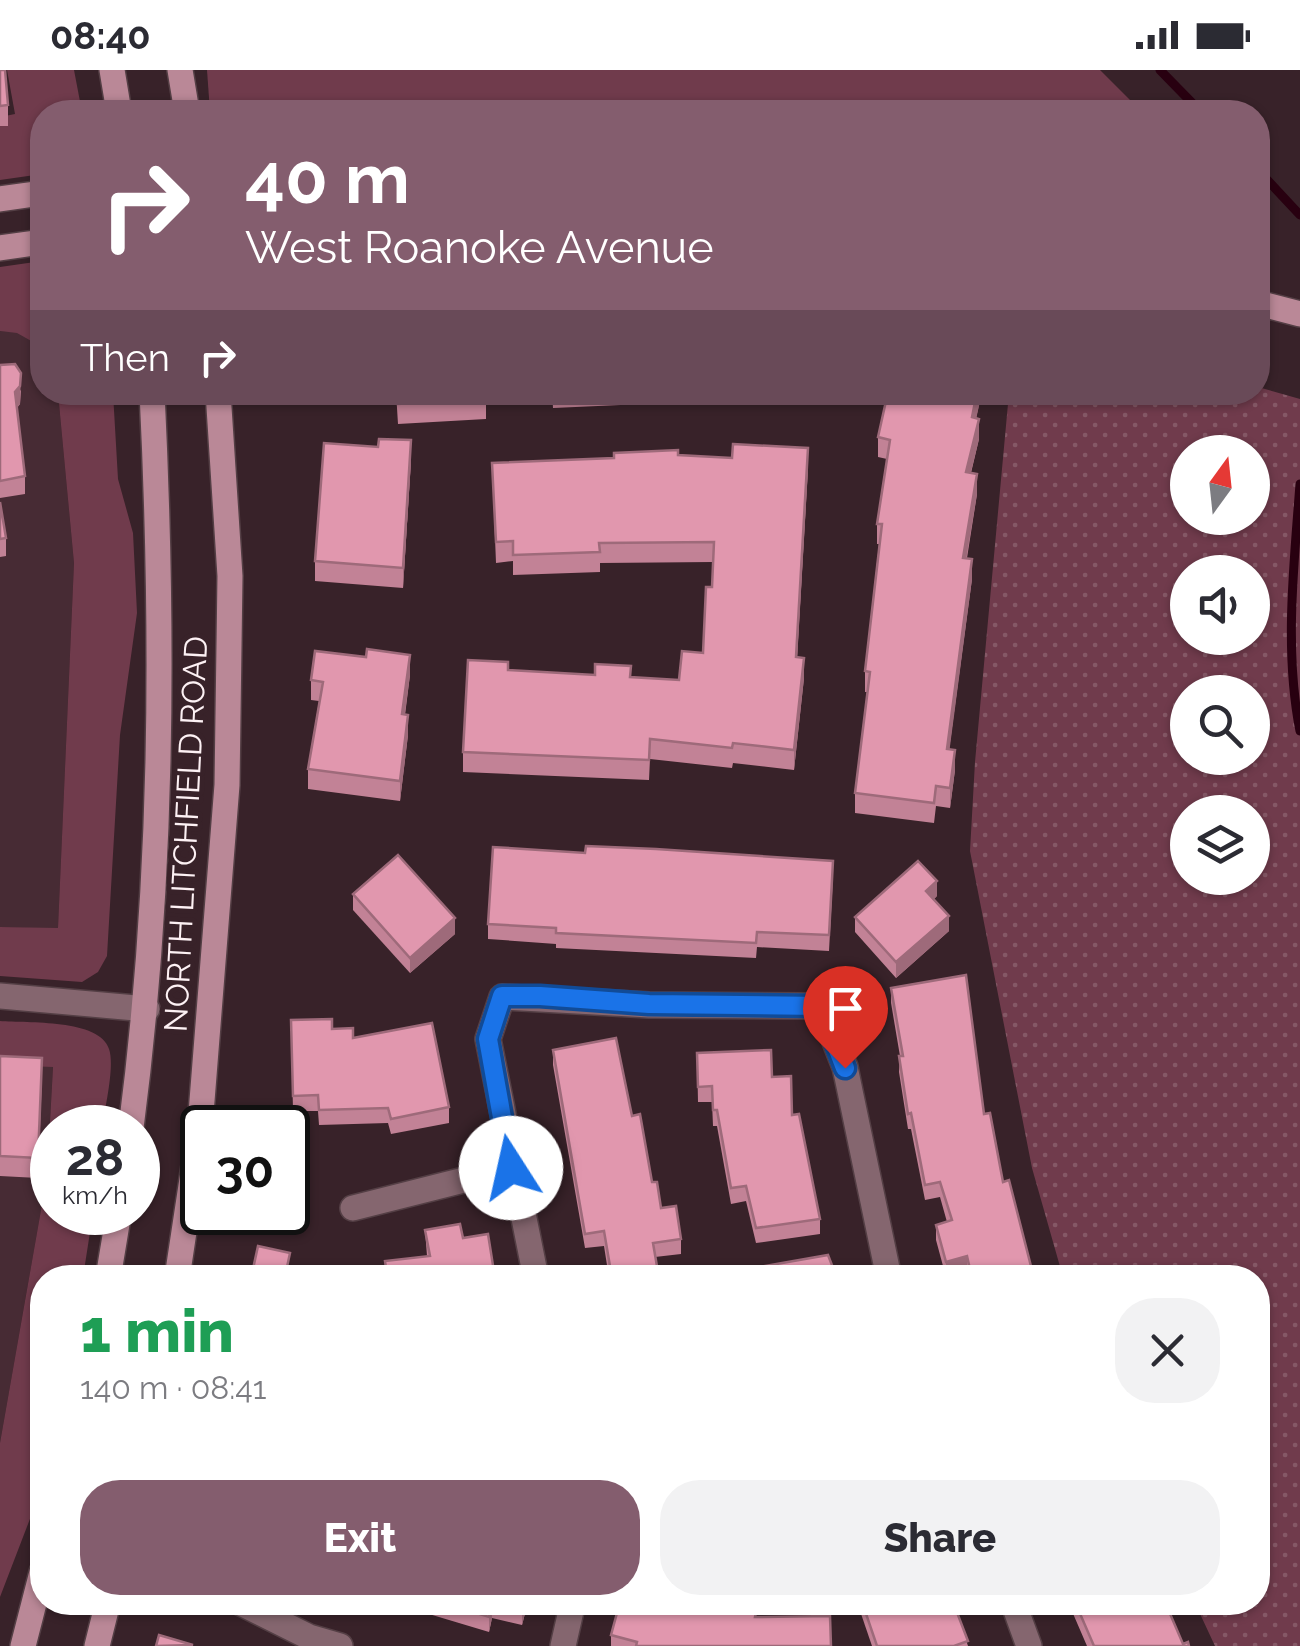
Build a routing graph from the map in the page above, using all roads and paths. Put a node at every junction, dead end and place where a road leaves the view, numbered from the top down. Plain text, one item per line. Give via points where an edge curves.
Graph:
1 (112, 70) edge
2 (180, 70) edge
3 (117, 100) edge
4 (185, 100) edge
5 (30, 194) edge
6 (0, 198) edge
7 (30, 244) edge
8 (0, 248) edge
9 (1270, 306) edge
10 (1300, 314) edge
11 (153, 405) edge
12 (219, 405) edge
13 (0, 996) edge
14 (147, 1009) junction
15 (134, 1105) edge
16 (511, 1168) junction
17 (353, 1208) dead end
18 (115, 1235) edge
19 (110, 1265) edge
20 (179, 1265) edge
21 (533, 1265) edge
22 (886, 1265) edge
23 (32, 1615) edge
24 (105, 1615) edge
25 (265, 1615) edge
26 (570, 1615) edge
27 (1018, 1615) edge
28 (24, 1646) edge
29 (97, 1646) edge
30 (340, 1646) edge
31 (563, 1646) edge
32 (1029, 1646) edge

1 - 3 main road
2 - 4 main road
5 - 6 main road
7 - 8 main road
9 - 10 main road
11 - 14 main road, NORTH LITCHFIELD ROAD via 160,741
12 - 20 main road, NORTH LITCHFIELD ROAD via 230,576 228,785 200,1126
13 - 14 street
14 - 15 main road, NORTH LITCHFIELD ROAD
16 - 17 street
16 - 21 street
16 - 22 street via 488,1039 502,996 821,1006 845,1068
18 - 19 main road
23 - 28 main road
24 - 29 main road
25 - 30 street
26 - 31 street
27 - 32 street

